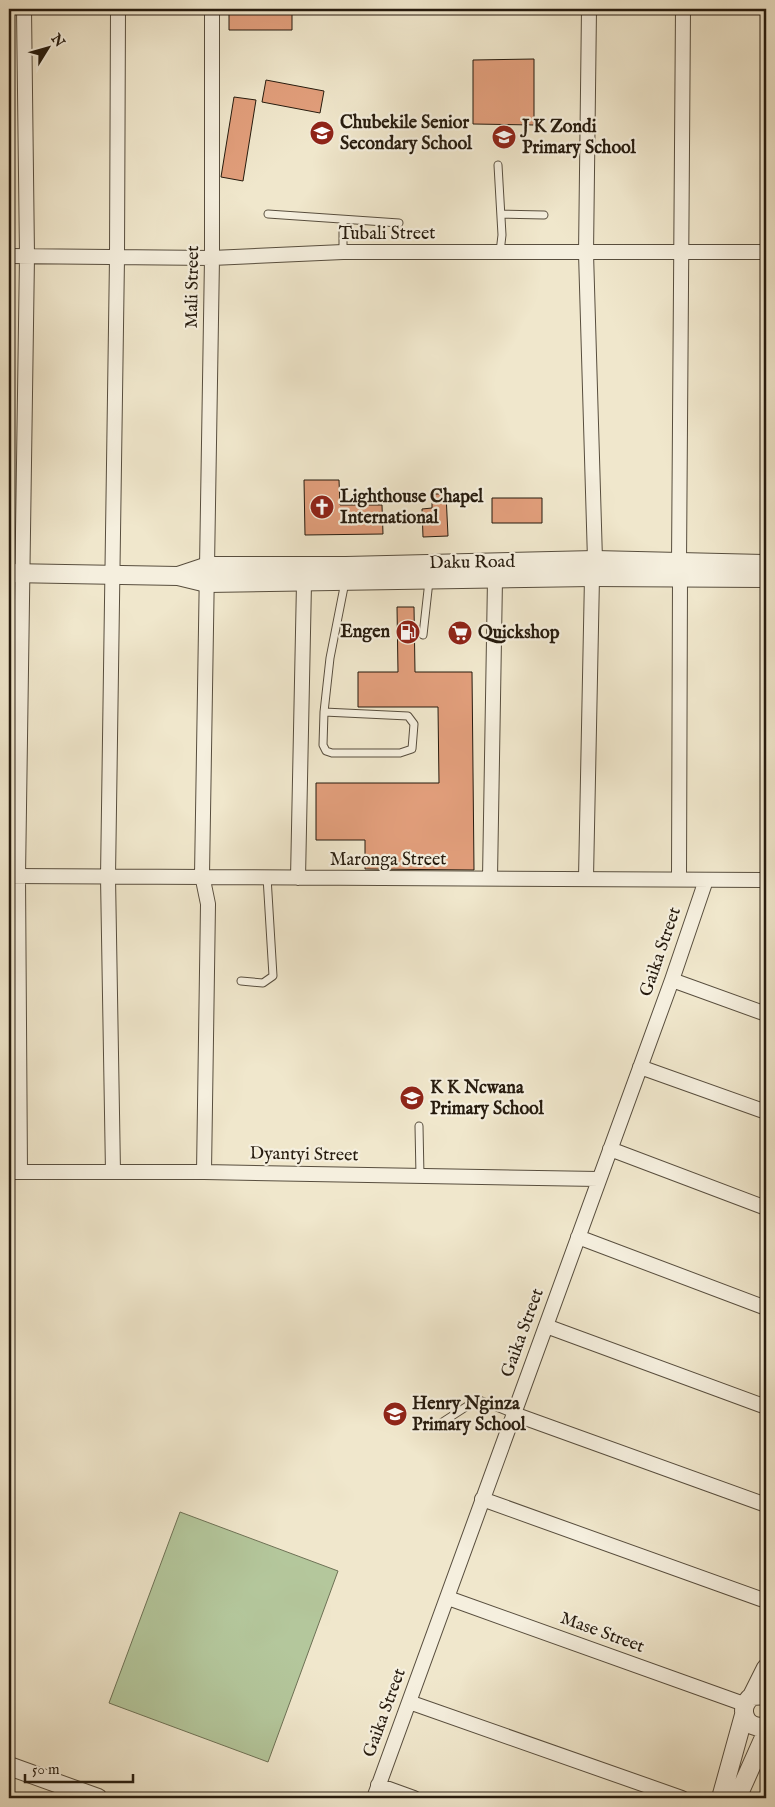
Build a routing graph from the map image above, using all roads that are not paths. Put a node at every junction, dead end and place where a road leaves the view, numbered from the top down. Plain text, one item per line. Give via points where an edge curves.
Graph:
1 (24, 9) edge
2 (118, 9) edge
3 (212, 9) edge
4 (589, 9) edge
5 (682, 9) edge
6 (498, 164) dead end
7 (268, 214) dead end
8 (501, 214) junction
9 (544, 215) dead end
10 (343, 220) junction
11 (399, 223) dead end
12 (680, 250) junction
13 (343, 252) junction
14 (766, 252) edge
15 (500, 253) junction
16 (586, 253) junction
17 (9, 256) edge
18 (28, 256) junction
19 (117, 258) junction
20 (212, 258) junction
21 (766, 564) edge
22 (593, 568) junction
23 (679, 570) junction
24 (15, 573) edge
25 (345, 574) junction
26 (113, 575) junction
27 (208, 575) junction
28 (766, 578) edge
29 (495, 579) junction
30 (429, 581) junction
31 (304, 583) junction
32 (423, 635) dead end
33 (324, 712) junction
34 (202, 875) junction
35 (13, 876) edge
36 (108, 876) junction
37 (267, 877) junction
38 (298, 878) junction
39 (490, 878) junction
40 (586, 878) junction
41 (679, 878) junction
42 (706, 880) junction
43 (766, 880) edge
44 (672, 980) junction
45 (241, 982) dead end
46 (766, 1014) edge
47 (640, 1067) junction
48 (766, 1112) edge
49 (419, 1126) dead end
50 (610, 1149) junction
51 (14, 1172) edge
52 (113, 1172) junction
53 (204, 1172) junction
54 (420, 1176) junction
55 (598, 1179) junction
56 (766, 1208) edge
57 (578, 1237) junction
58 (766, 1308) edge
59 (546, 1326) junction
60 (766, 1407) edge
61 (514, 1414) junction
62 (438, 1425) dead end
63 (482, 1499) junction
64 (766, 1505) edge
65 (448, 1598) junction
66 (766, 1601) edge
67 (766, 1668) edge
68 (409, 1702) junction
69 (752, 1702) edge
70 (766, 1726) edge
71 (766, 1733) edge
72 (9, 1766) edge
73 (376, 1792) edge
74 (98, 1798) edge
75 (414, 1798) edge
76 (682, 1798) edge
77 (721, 1798) edge
78 (737, 1798) edge

1 - 18 street
2 - 19 street
3 - 20 street, Mali Street
4 - 16 street
5 - 12 street
6 - 8 lane
7 - 10 lane
8 - 9 lane
8 - 15 lane
10 - 11 lane
10 - 13 lane
12 - 14 street, Tubali Street
12 - 16 street, Tubali Street
12 - 23 street
13 - 15 street, Tubali Street
13 - 20 street, Tubali Street
15 - 16 street, Tubali Street
16 - 22 street
17 - 18 street, Tubali Street
18 - 19 street, Tubali Street
18 - 24 street
19 - 20 street, Tubali Street
19 - 26 street
20 - 27 street, Mali Street
21 - 23 street, Daku Road
22 - 23 street, Daku Road
22 - 25 street, Daku Road
22 - 29 street, Daku Road
22 - 40 street
23 - 28 street, Daku Road
23 - 41 street
24 - 26 street, Daku Road
24 - 35 street
25 - 27 street, Daku Road
25 - 30 street, Daku Road
25 - 31 street, Daku Road
25 - 33 lane
26 - 27 street, Daku Road
26 - 36 street
27 - 31 street, Daku Road
27 - 34 street, Mali Street
29 - 30 street, Daku Road
29 - 39 street
30 - 32 lane
31 - 38 street
33 - 33 lane via 323,745 328,752 400,753 412,749 414,724 408,716
34 - 36 street, Maronga Street
34 - 37 street, Maronga Street
34 - 53 street, Mali Street via 208,904
35 - 36 street, Maronga Street
35 - 51 street
36 - 52 street
37 - 38 street, Maronga Street
37 - 45 lane via 274,976 263,983
38 - 39 street, Maronga Street
39 - 40 street, Maronga Street
40 - 41 street, Maronga Street
41 - 42 street, Maronga Street
42 - 43 street, Maronga Street
42 - 44 street, Gaika Street
44 - 46 street
44 - 47 street, Gaika Street
47 - 48 street
47 - 50 street, Gaika Street
49 - 54 lane
50 - 55 street, Gaika Street
50 - 56 street
51 - 52 street, Dyantyi Street
52 - 53 street, Dyantyi Street
53 - 54 street, Dyantyi Street
54 - 55 street, Dyantyi Street
55 - 57 street, Gaika Street
57 - 58 street
57 - 59 street, Gaika Street
59 - 60 street
59 - 61 street, Gaika Street
61 - 62 lane via 475,1401
61 - 63 street, Gaika Street
61 - 64 street
63 - 65 street, Gaika Street
63 - 66 street
65 - 68 street, Gaika Street
65 - 69 street, Mase Street
67 - 69 street
68 - 73 street, Gaika Street
68 - 76 street
69 - 70 street via 750,1724
69 - 77 street
71 - 78 street
72 - 74 street
73 - 75 street

